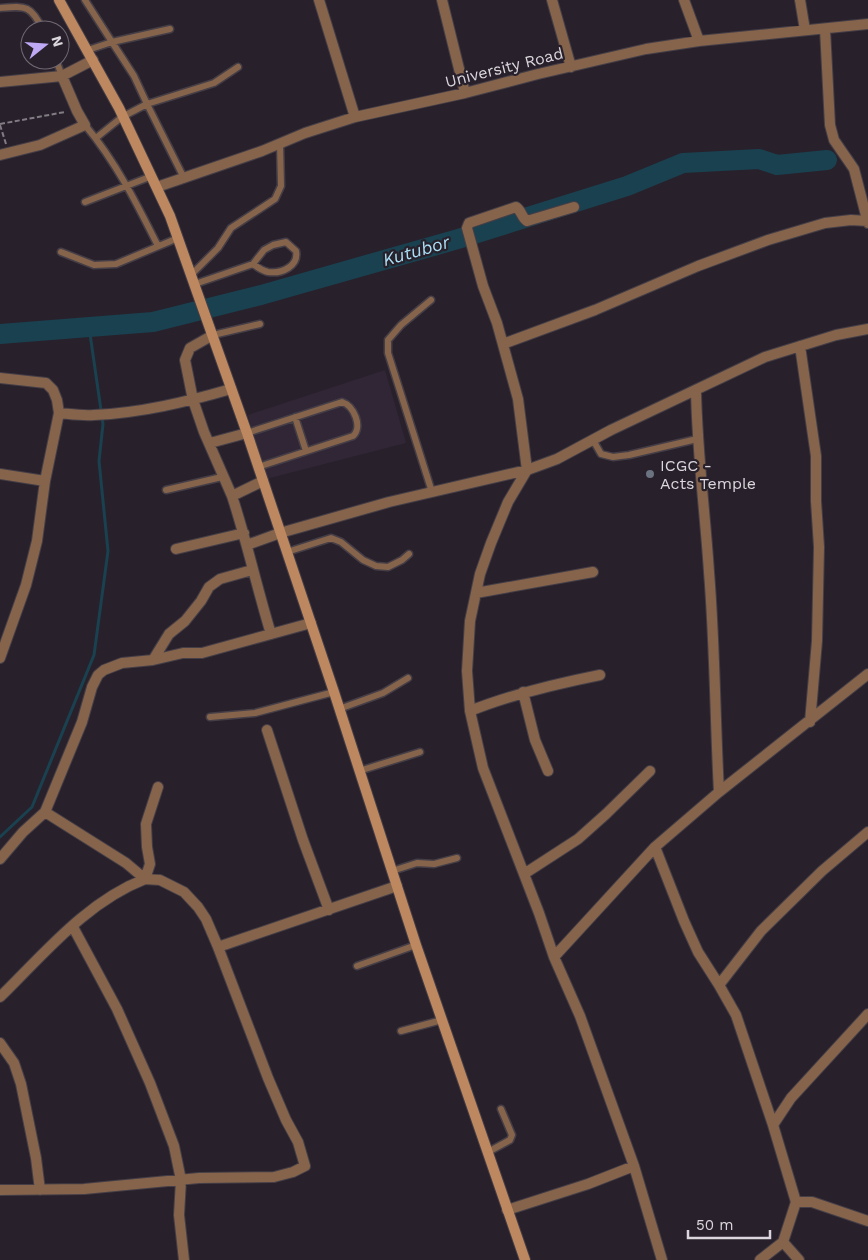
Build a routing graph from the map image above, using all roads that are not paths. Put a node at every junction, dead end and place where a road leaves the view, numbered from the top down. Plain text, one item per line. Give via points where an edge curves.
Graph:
1 (59, 0) edge
2 (85, 0) edge
3 (319, 0) edge
4 (442, 0) edge
5 (552, 0) edge
6 (684, 0) edge
7 (800, 0) edge
8 (0, 8) edge
9 (38, 20) edge
10 (868, 24) edge
11 (170, 29) dead end
12 (825, 29) junction
13 (805, 30) junction
14 (698, 41) junction
15 (112, 42) junction
16 (88, 50) junction
17 (93, 60) junction
18 (571, 66) junction
19 (238, 67) dead end
20 (60, 70) edge
21 (62, 76) junction
22 (0, 82) edge
23 (465, 93) junction
24 (147, 104) junction
25 (122, 117) junction
26 (355, 117) junction
27 (86, 125) junction
28 (96, 138) junction
29 (280, 143) junction
30 (4, 154) edge
31 (152, 176) junction
32 (184, 178) junction
33 (127, 186) junction
34 (157, 187) junction
35 (86, 202) dead end
36 (574, 207) dead end
37 (868, 222) edge
38 (178, 238) junction
39 (158, 246) junction
40 (61, 252) dead end
41 (253, 264) junction
42 (193, 280) junction
43 (431, 300) dead end
44 (260, 324) dead end
45 (868, 329) edge
46 (213, 335) junction
47 (502, 344) junction
48 (800, 346) junction
49 (0, 378) edge
50 (231, 389) junction
51 (696, 390) junction
52 (193, 400) junction
53 (59, 413) junction
54 (295, 417) junction
55 (247, 433) junction
56 (697, 439) junction
57 (593, 440) junction
58 (210, 443) junction
59 (306, 451) junction
60 (258, 467) junction
61 (527, 470) junction
62 (0, 474) edge
63 (222, 477) junction
64 (45, 480) junction
65 (263, 481) junction
66 (166, 490) dead end
67 (432, 492) junction
68 (232, 496) junction
69 (244, 533) junction
70 (280, 533) junction
71 (247, 545) junction
72 (176, 549) dead end
73 (287, 552) junction
74 (409, 554) dead end
75 (252, 570) junction
76 (593, 572) dead end
77 (476, 593) junction
78 (311, 622) junction
79 (271, 634) junction
80 (0, 658) edge
81 (153, 660) junction
82 (868, 674) edge
83 (600, 675) dead end
84 (408, 678) dead end
85 (334, 692) junction
86 (523, 692) junction
87 (339, 709) junction
88 (470, 711) junction
89 (210, 717) dead end
90 (810, 722) junction
91 (267, 730) dead end
92 (420, 752) dead end
93 (360, 771) junction
94 (548, 771) dead end
95 (650, 771) dead end
96 (158, 787) dead end
97 (719, 792) junction
98 (45, 812) junction
99 (868, 832) edge
100 (655, 847) junction
101 (457, 858) dead end
102 (0, 859) edge
103 (392, 871) junction
104 (524, 874) junction
105 (144, 879) junction
106 (397, 886) junction
107 (328, 910) junction
108 (73, 927) junction
109 (416, 945) junction
110 (218, 947) junction
111 (554, 958) junction
112 (357, 966) dead end
113 (719, 985) junction
114 (0, 997) edge
115 (868, 1014) edge
116 (442, 1020) junction
117 (400, 1031) dead end
118 (0, 1043) edge
119 (501, 1109) dead end
120 (773, 1125) junction
121 (488, 1152) junction
122 (634, 1166) junction
123 (181, 1180) junction
124 (0, 1190) edge
125 (40, 1190) junction
126 (796, 1202) junction
127 (507, 1210) junction
128 (867, 1218) edge
129 (783, 1242) junction
130 (184, 1260) edge
131 (525, 1260) edge
132 (662, 1260) edge
133 (760, 1260) edge
134 (799, 1260) edge

1 - 16 main road
2 - 15 lane
3 - 26 street
4 - 23 street
5 - 18 street
6 - 14 street
7 - 13 street
8 - 9 lane via 23,6
10 - 12 street, University Road
11 - 15 lane
12 - 13 street, University Road
12 - 37 street via 830,125 834,140 854,169
13 - 14 street, University Road
14 - 18 street, University Road
15 - 16 lane
15 - 24 lane
16 - 17 main road
17 - 21 street
17 - 25 main road
18 - 23 street, University Road
19 - 24 lane via 214,83
20 - 21 lane
21 - 22 street
21 - 27 street
23 - 26 street, University Road
24 - 25 lane
24 - 32 lane
25 - 28 lane
25 - 31 main road
26 - 29 street, University Road
27 - 28 lane
27 - 30 street via 40,145
28 - 33 lane
29 - 32 street, University Road
29 - 42 lane via 281,186 275,199 231,228
31 - 33 lane
31 - 34 main road
32 - 34 street, University Road
33 - 35 lane
33 - 39 lane
34 - 38 main road
36 - 47 street via 527,221 516,207 469,224 469,239
37 - 47 street via 825,223 768,240
38 - 39 lane
38 - 42 main road
39 - 40 lane via 116,264 94,265
41 - 41 lane via 264,250 286,242 292,245 298,258 288,268 268,272
41 - 42 lane
42 - 46 main road
43 - 67 lane via 388,340 388,353
44 - 46 lane
45 - 48 street
46 - 50 main road
46 - 52 street via 190,348 185,360
47 - 61 street via 518,400
48 - 51 street via 765,357
48 - 90 street via 816,456 817,641
49 - 53 street via 46,383 53,390
50 - 52 street
50 - 55 main road
51 - 56 street
51 - 57 street
52 - 53 street via 155,409 108,414
52 - 58 street
53 - 64 street
54 - 55 lane
54 - 59 lane
54 - 59 lane via 342,402 352,408 359,427 353,436
55 - 58 street
55 - 60 main road
56 - 57 lane via 613,457 601,454
56 - 97 street via 709,572
57 - 61 street via 557,460
58 - 63 street
59 - 60 lane
60 - 65 main road
61 - 67 street
61 - 77 street via 494,534
62 - 64 street
63 - 66 lane
63 - 68 street
64 - 80 street via 37,541 26,585
65 - 68 street
65 - 70 main road
67 - 70 street
68 - 69 street
69 - 71 street
69 - 72 street
70 - 71 street
70 - 73 main road
71 - 75 street
73 - 74 lane via 331,538 376,566 388,566
73 - 78 main road
75 - 79 street
75 - 81 street via 220,579 209,587 185,621 168,634
76 - 77 street
77 - 88 street via 470,622 467,671
78 - 79 street
78 - 85 main road
79 - 81 street via 202,653 182,653
81 - 98 street via 122,663 98,676
82 - 90 street
83 - 86 street
84 - 87 lane via 383,693
85 - 87 main road
85 - 89 lane via 255,714
86 - 88 street
86 - 94 street via 535,740
87 - 93 main road
88 - 104 street via 483,768
90 - 97 street
91 - 107 street
92 - 93 lane
93 - 103 main road
95 - 104 street via 578,840
96 - 105 street via 146,824 150,864
97 - 100 street
98 - 102 street
98 - 105 street via 126,863
99 - 113 street via 822,871 761,931
100 - 111 street
100 - 113 street via 698,952
101 - 103 lane via 434,864 417,863
103 - 106 main road
104 - 111 street
105 - 108 street via 124,887 87,912
105 - 110 street via 160,880 184,892 206,919
106 - 107 street
106 - 109 main road
107 - 110 street
108 - 114 street
108 - 123 street via 114,1001 150,1083 174,1146
109 - 112 lane
109 - 116 main road
110 - 123 street via 305,1166 274,1176
111 - 122 street via 580,1016
113 - 120 street via 736,1015
115 - 120 street via 792,1098
116 - 117 lane
116 - 121 main road
118 - 125 street via 14,1064 21,1084
119 - 121 lane via 512,1135 510,1140
120 - 126 street
121 - 127 main road
122 - 127 street
122 - 132 street
123 - 125 street
123 - 130 street via 179,1214
124 - 125 street
126 - 128 street via 812,1202
126 - 129 street
127 - 131 main road
129 - 133 street
129 - 134 street

